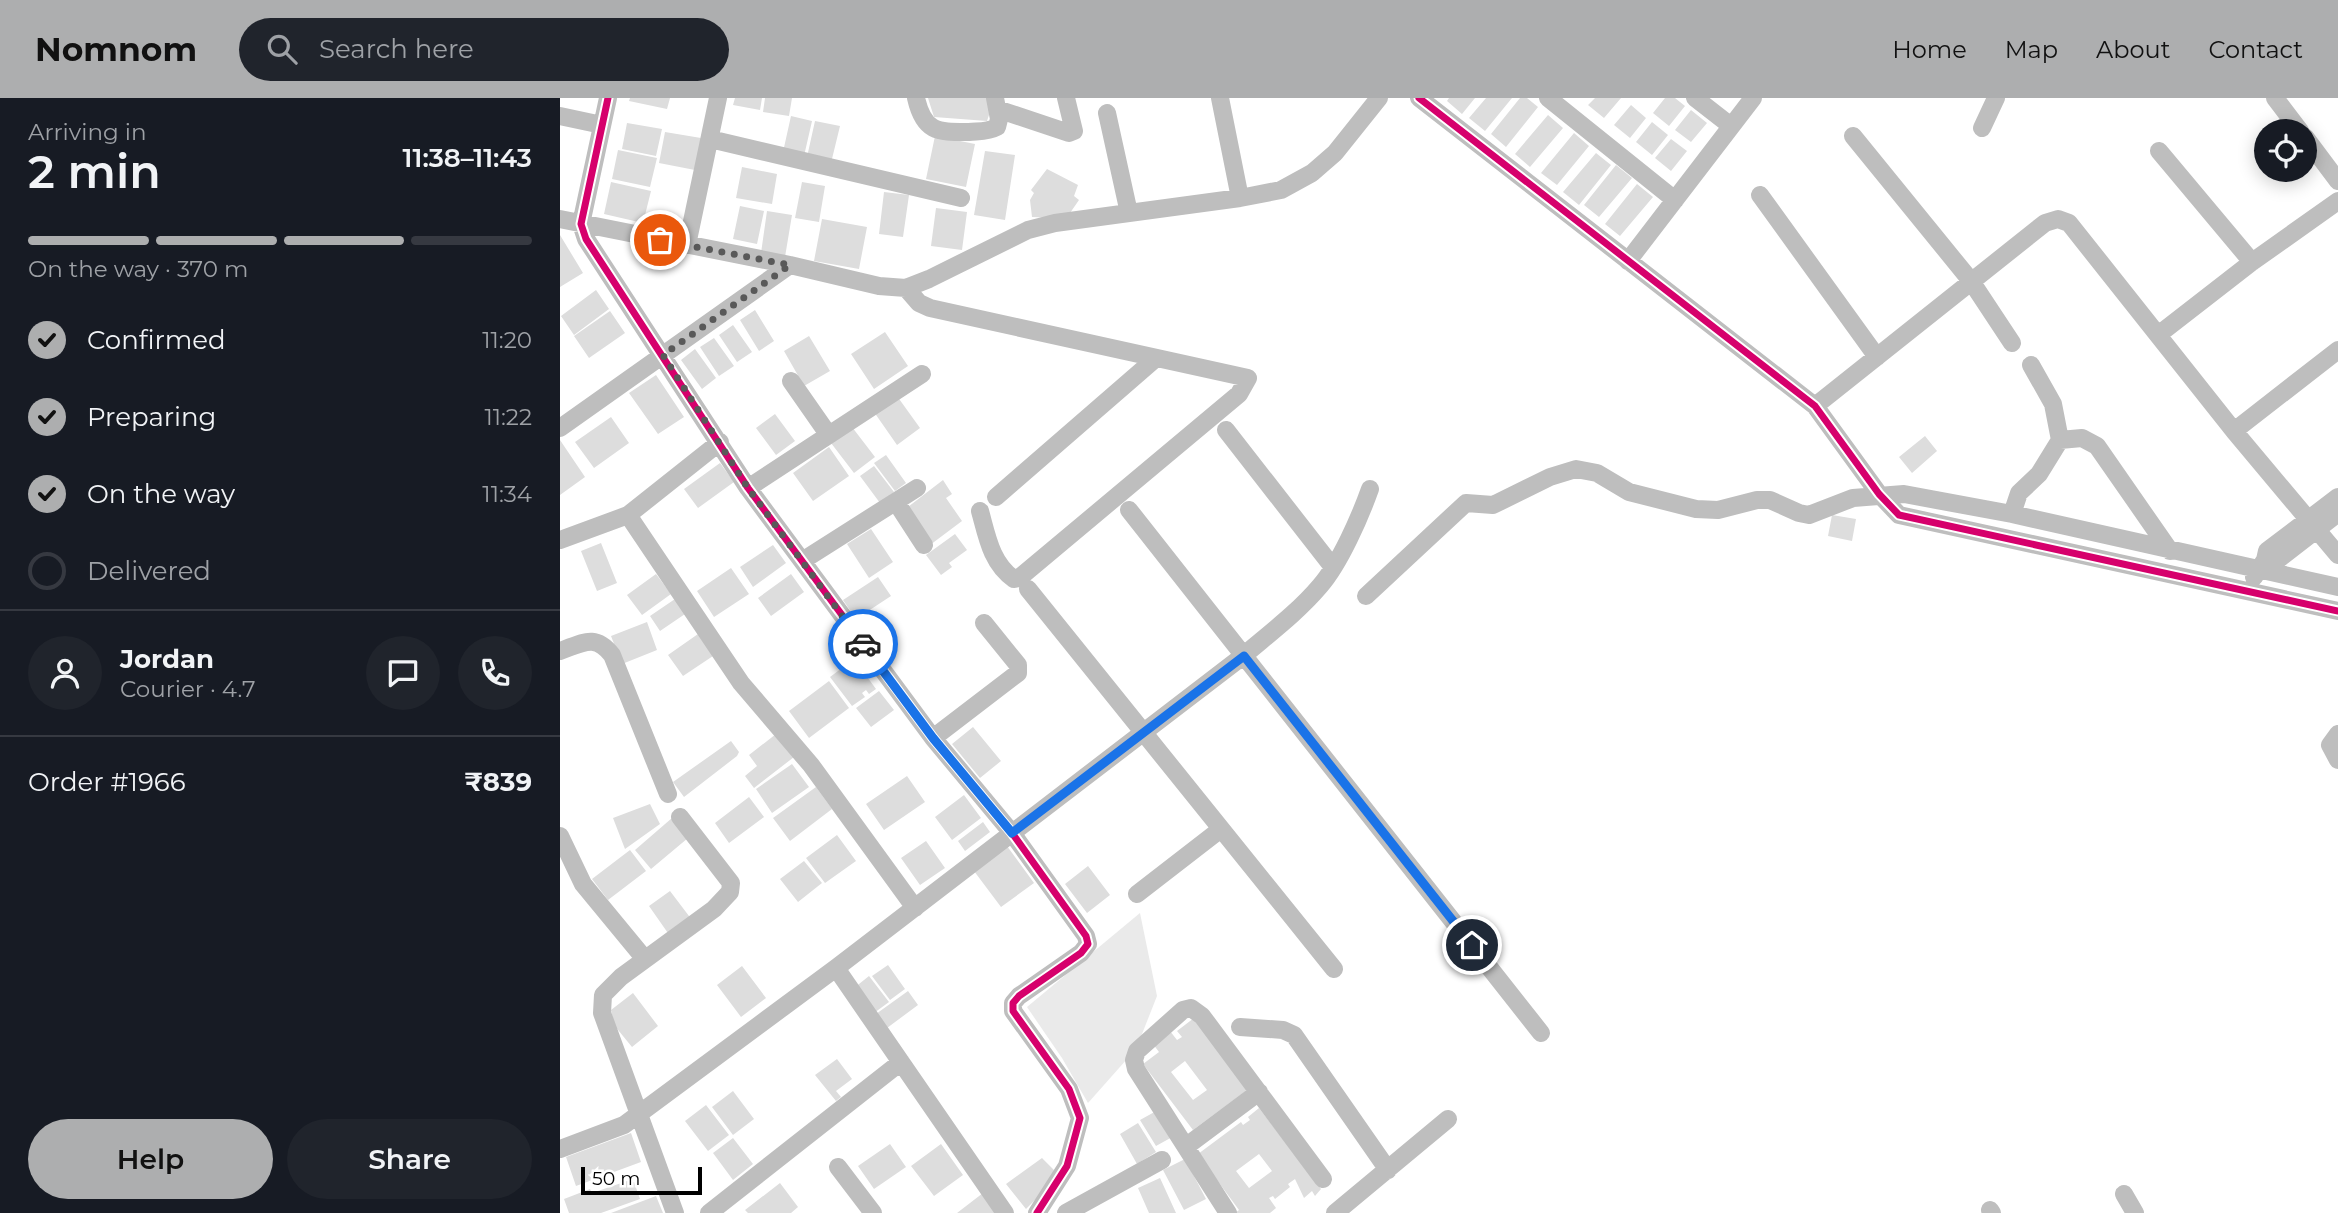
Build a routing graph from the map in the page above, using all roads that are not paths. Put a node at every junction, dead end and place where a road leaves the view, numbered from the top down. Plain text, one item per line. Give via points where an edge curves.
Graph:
1 (608, 98) edge
2 (718, 98) edge
3 (916, 98) edge
4 (1066, 98) edge
5 (1220, 98) edge
6 (1379, 98) edge
7 (1419, 98) edge
8 (1548, 98) edge
9 (1695, 98) edge
10 (1753, 98) edge
11 (1996, 98) edge
12 (2275, 98) edge
13 (996, 104) edge
14 (1107, 113) dead end
15 (560, 116) edge
16 (2291, 119) edge
17 (602, 125) junction
18 (1731, 126) junction
19 (1982, 128) dead end
20 (1853, 136) dead end
21 (710, 139) junction
22 (2159, 150) dead end
23 (2317, 153) edge
24 (2338, 181) edge
25 (1760, 195) dead end
26 (961, 198) dead end
27 (1240, 198) junction
28 (1675, 200) junction
29 (2338, 201) edge
30 (1129, 213) junction
31 (560, 219) edge
32 (581, 224) junction
33 (687, 246) junction
34 (1628, 261) junction
35 (2252, 262) junction
36 (790, 265) junction
37 (1971, 281) junction
38 (906, 288) junction
39 (2158, 335) junction
40 (2012, 343) dead end
41 (2338, 350) edge
42 (663, 355) junction
43 (1877, 357) junction
44 (1155, 359) junction
45 (2031, 365) dead end
46 (922, 374) dead end
47 (791, 382) dead end
48 (1815, 406) junction
49 (562, 424) edge
50 (1226, 430) dead end
51 (2234, 431) junction
52 (828, 434) junction
53 (2060, 440) junction
54 (720, 442) junction
55 (748, 488) junction
56 (917, 488) dead end
57 (1370, 489) dead end
58 (1880, 494) junction
59 (996, 497) dead end
60 (2338, 497) edge
61 (896, 502) junction
62 (980, 510) dead end
63 (1129, 510) dead end
64 (2338, 513) edge
65 (2012, 514) junction
66 (628, 515) junction
67 (2311, 526) junction
68 (560, 540) edge
69 (924, 545) dead end
70 (2170, 551) junction
71 (2338, 555) edge
72 (802, 561) junction
73 (2261, 565) junction
74 (1332, 566) junction
75 (2338, 587) edge
76 (1028, 589) dead end
77 (2249, 591) junction
78 (1366, 596) dead end
79 (2338, 611) edge
80 (984, 623) dead end
81 (560, 651) edge
82 (1244, 656) junction
83 (1144, 734) junction
84 (2338, 734) edge
85 (933, 738) junction
86 (2338, 760) edge
87 (668, 794) dead end
88 (680, 817) dead end
89 (1221, 829) junction
90 (1012, 833) junction
91 (560, 836) edge
92 (1137, 894) dead end
93 (915, 908) junction
94 (644, 958) junction
95 (836, 968) junction
96 (1334, 969) dead end
97 (1240, 1027) dead end
98 (1541, 1033) dead end
99 (901, 1062) junction
100 (1259, 1092) junction
101 (640, 1113) junction
102 (1448, 1119) dead end
103 (1188, 1145) junction
104 (560, 1150) edge
105 (1162, 1160) dead end
106 (838, 1167) dead end
107 (1388, 1170) junction
108 (1323, 1179) dead end
109 (2124, 1194) dead end
110 (730, 1207) edge
111 (675, 1213) edge
112 (709, 1213) edge
113 (873, 1213) edge
114 (1005, 1213) edge
115 (1037, 1213) edge
116 (1066, 1213) edge
117 (1228, 1213) edge
118 (1335, 1213) edge
119 (2135, 1213) edge

1 - 17 street
2 - 21 street
3 - 13 street via 927,124 944,132 997,127
4 - 13 street via 1074,131 1069,133
5 - 27 street
6 - 27 street via 1335,153 1311,173 1281,190
7 - 34 street
8 - 28 street
9 - 18 street
10 - 18 street
11 - 19 street
12 - 16 street
14 - 30 street
15 - 17 street
17 - 32 street
18 - 28 street
20 - 37 street
21 - 26 street
21 - 33 street
22 - 35 street
23 - 24 street
25 - 43 street
27 - 30 street
28 - 34 street
29 - 35 street
30 - 38 street via 1028,230
31 - 32 street
32 - 33 street
32 - 42 street via 586,239
33 - 36 street
34 - 48 street
35 - 39 street
36 - 38 street
36 - 42 street
37 - 39 street via 2045,223 2058,219 2069,223
37 - 40 street
37 - 43 street
38 - 44 street via 930,308
39 - 51 street
41 - 51 street
42 - 49 street
42 - 54 street
43 - 48 street
44 - 59 street
44 - 62 street via 1248,379 1239,394 1019,578 1008,575 993,556
45 - 53 street via 2053,404
46 - 52 street
47 - 52 street
48 - 58 street
50 - 74 street
51 - 67 street
52 - 55 street
53 - 65 street via 2039,474 2020,493
53 - 70 street via 2082,438 2097,446
54 - 55 street
54 - 66 street
55 - 72 street
56 - 61 street
57 - 74 street
58 - 65 street via 1904,494
58 - 77 street via 1899,515
58 - 78 street via 1853,498 1808,515 1770,500 1718,510 1696,509 1629,492 1597,473 1576,469 1493,505 1466,503
60 - 67 street
61 - 69 street
61 - 72 street
63 - 82 street
64 - 67 street
65 - 70 street
66 - 68 street
66 - 93 street via 741,683 811,765
67 - 71 street
67 - 73 street via 2275,562
70 - 73 street
72 - 85 street
73 - 75 street
73 - 77 street
74 - 82 street via 1323,583 1295,612
76 - 83 street
77 - 79 street
80 - 85 street via 1018,665 1018,673
81 - 87 street via 590,640 603,644 612,655
82 - 83 street
82 - 98 street
83 - 89 street
83 - 90 street
84 - 86 street via 2330,746
85 - 90 street
88 - 94 street via 731,883 730,892 714,909
89 - 92 street
89 - 96 street
90 - 93 street
90 - 115 street via 1078,922 1088,944 1013,1003 1013,1011 1069,1089 1080,1118 1067,1166
91 - 94 street via 583,884
93 - 95 street
94 - 101 street via 603,995 602,1013
95 - 99 street
95 - 101 street
97 - 107 street via 1294,1035
99 - 110 street
99 - 114 street
100 - 103 street
100 - 103 street via 1197,1011 1183,1010 1137,1051 1134,1060
100 - 108 street
101 - 104 street via 624,1125
101 - 111 street
102 - 107 street
103 - 117 street
105 - 116 street
106 - 113 street
107 - 118 street
109 - 119 street
110 - 112 street

